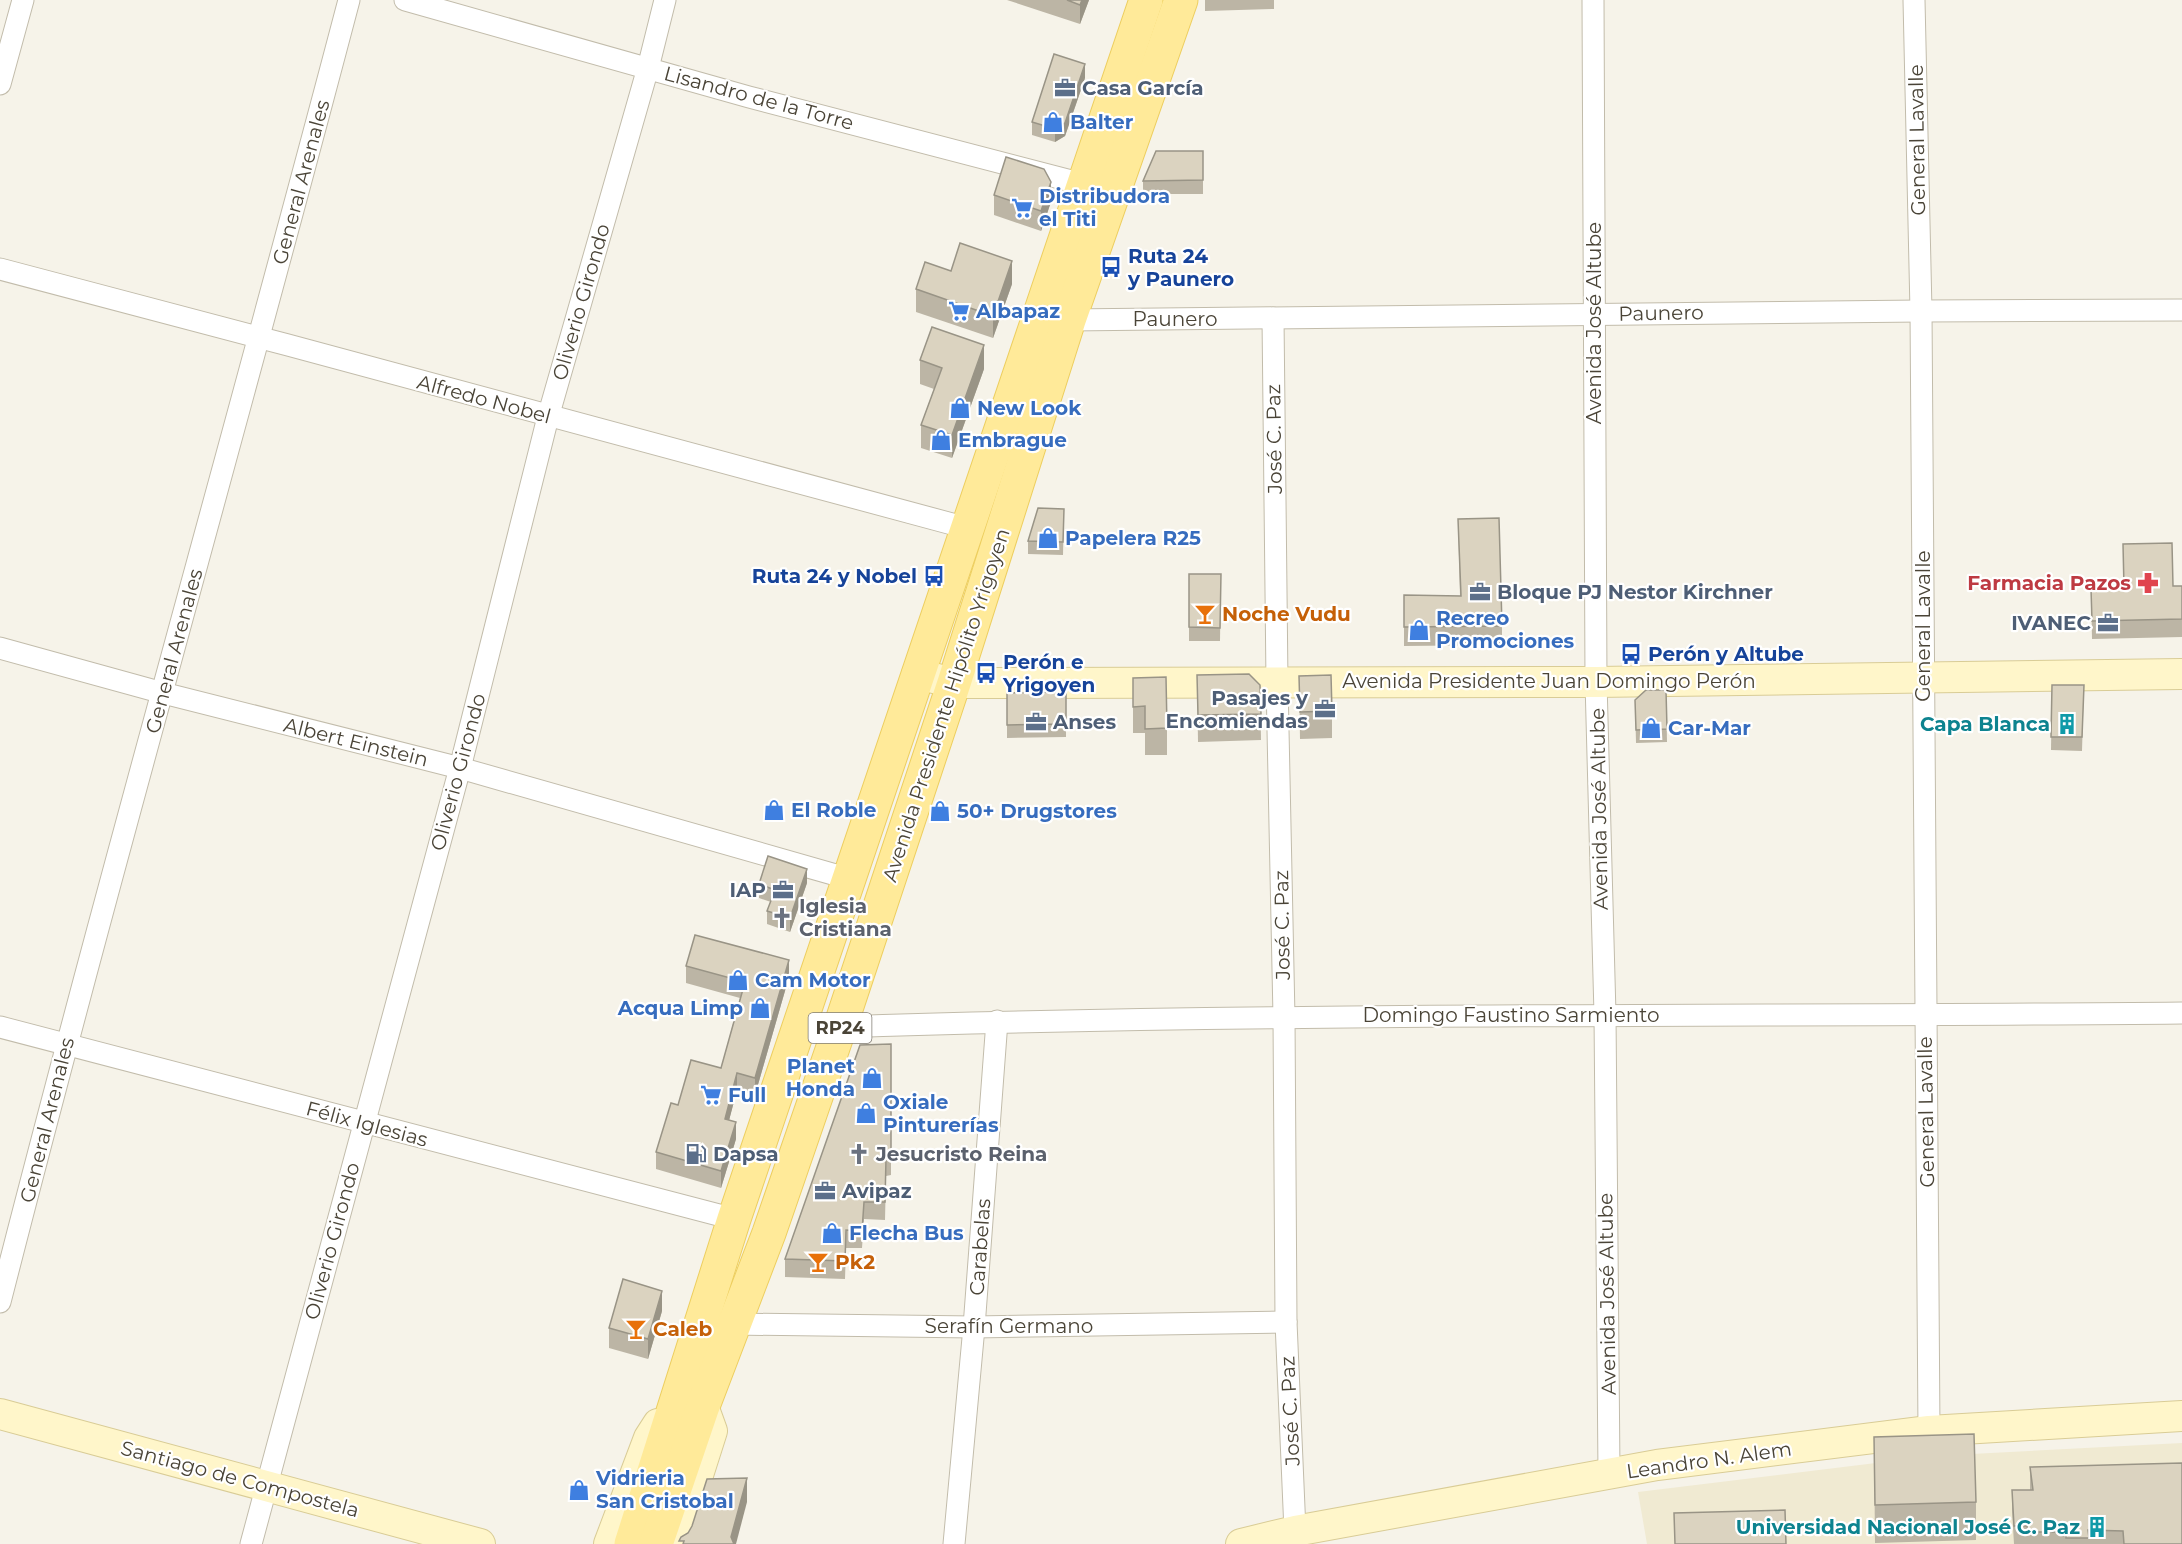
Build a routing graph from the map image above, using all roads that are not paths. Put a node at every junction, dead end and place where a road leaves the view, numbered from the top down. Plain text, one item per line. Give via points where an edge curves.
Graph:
1 (23, 0) edge
2 (349, 0) edge
3 (405, 0) edge
4 (665, 0) edge
5 (1146, 0) edge
6 (1181, 0) edge
7 (1593, 0) edge
8 (1914, 0) edge
9 (648, 68) junction
10 (0, 84) edge
11 (1099, 189) junction
12 (0, 269) edge
13 (2182, 310) edge
14 (1921, 311) junction
15 (1594, 314) junction
16 (1273, 318) junction
17 (1069, 320) junction
18 (260, 337) junction
19 (548, 417) junction
20 (967, 528) junction
21 (0, 648) edge
22 (917, 674) junction
23 (2182, 674) edge
24 (1923, 676) junction
25 (1276, 682) junction
26 (1596, 682) junction
27 (954, 683) junction
28 (163, 693) junction
29 (460, 768) junction
30 (850, 879) junction
31 (2182, 1013) edge
32 (1605, 1014) junction
33 (1926, 1015) junction
34 (1284, 1017) junction
35 (997, 1021) junction
36 (840, 1026) junction
37 (0, 1027) edge
38 (66, 1044) junction
39 (364, 1123) junction
40 (734, 1219) junction
41 (0, 1302) edge
42 (1286, 1322) junction
43 (733, 1324) junction
44 (974, 1327) junction
45 (690, 1400) junction
46 (0, 1414) edge
47 (2182, 1416) edge
48 (1929, 1431) junction
49 (1609, 1473) junction
50 (267, 1486) junction
51 (1295, 1532) junction
52 (251, 1544) edge
53 (480, 1544) edge
54 (609, 1544) edge
55 (632, 1544) edge
56 (657, 1544) edge
57 (676, 1544) edge
58 (954, 1544) edge
59 (1241, 1544) edge

1 - 10 street
2 - 18 street, General Arenales
3 - 9 street, Lisandro de la Torre
4 - 9 street, Oliverio Girondo
5 - 11 main road, Avenida Presidente Hipólito Yrigoyen / RP24
6 - 11 main road, Avenida Presidente Hipólito Yrigoyen / RP24
7 - 15 street, Avenida José Altube
8 - 14 street, General Lavalle
9 - 11 street, Lisandro de la Torre
9 - 19 street, Oliverio Girondo
11 - 17 main road, Avenida Presidente Hipólito Yrigoyen / RP24
11 - 20 main road, Avenida Presidente Hipólito Yrigoyen / RP24
12 - 18 street, Alfredo Nobel
13 - 14 street, Paunero
14 - 15 street, Paunero
14 - 24 street, General Lavalle
15 - 16 street, Paunero
15 - 26 street, Avenida José Altube
16 - 17 street, Paunero
16 - 25 street, José C. Paz
17 - 27 main road, Avenida Presidente Hipólito Yrigoyen / RP24
18 - 19 street, Alfredo Nobel
18 - 28 street, General Arenales
19 - 20 street, Alfredo Nobel
19 - 29 street, Oliverio Girondo
20 - 22 main road, Avenida Presidente Hipólito Yrigoyen / RP24
21 - 28 street, Albert Einstein
22 - 27 street, Avenida Presidente Juan Domingo Perón
22 - 30 main road, Avenida Presidente Hipólito Yrigoyen / RP24
23 - 24 street, Avenida Presidente Juan Domingo Perón
24 - 26 street, Avenida Presidente Juan Domingo Perón
24 - 33 street, General Lavalle
25 - 26 street, Avenida Presidente Juan Domingo Perón
25 - 27 street, Avenida Presidente Juan Domingo Perón
25 - 34 street, José C. Paz
26 - 32 street, Avenida José Altube
27 - 36 main road, Avenida Presidente Hipólito Yrigoyen / RP24
28 - 29 street, Albert Einstein
28 - 38 street, General Arenales
29 - 30 street, Albert Einstein
29 - 39 street, Oliverio Girondo
30 - 40 main road, Avenida Presidente Hipólito Yrigoyen / RP24
31 - 33 street, Domingo Faustino Sarmiento
32 - 33 street, Domingo Faustino Sarmiento
32 - 34 street, Domingo Faustino Sarmiento
32 - 49 street, Avenida José Altube
33 - 48 street, General Lavalle
34 - 35 street, Domingo Faustino Sarmiento
34 - 42 street, José C. Paz
35 - 36 street, Domingo Faustino Sarmiento
35 - 44 street, Carabelas
36 - 43 main road, Avenida Presidente Hipólito Yrigoyen / RP24 via 769,1233
37 - 38 street, Félix Iglesias
38 - 39 street, Félix Iglesias
38 - 41 street, General Arenales
39 - 40 street, Félix Iglesias
39 - 50 street, Oliverio Girondo
40 - 45 main road, Avenida Presidente Hipólito Yrigoyen / RP24
42 - 44 street, Serafín Germano
42 - 51 street, José C. Paz
43 - 44 street, Serafín Germano
43 - 45 main road, Avenida Presidente Hipólito Yrigoyen / RP24
44 - 58 street, Carabelas
45 - 54 street, Avenida Presidente Hipólito Yrigoyen via 649,1438
45 - 55 main road, Avenida Presidente Hipólito Yrigoyen / RP24 via 668,1431
45 - 56 main road, Avenida Presidente Hipólito Yrigoyen / RP24
45 - 57 street via 711,1431
46 - 50 street, Santiago de Compostela
47 - 48 street, Leandro N. Alem
48 - 49 street, Leandro N. Alem
49 - 51 street, Leandro N. Alem
50 - 52 street, Oliverio Girondo
50 - 53 street, Santiago de Compostela
51 - 59 street, Leandro N. Alem

